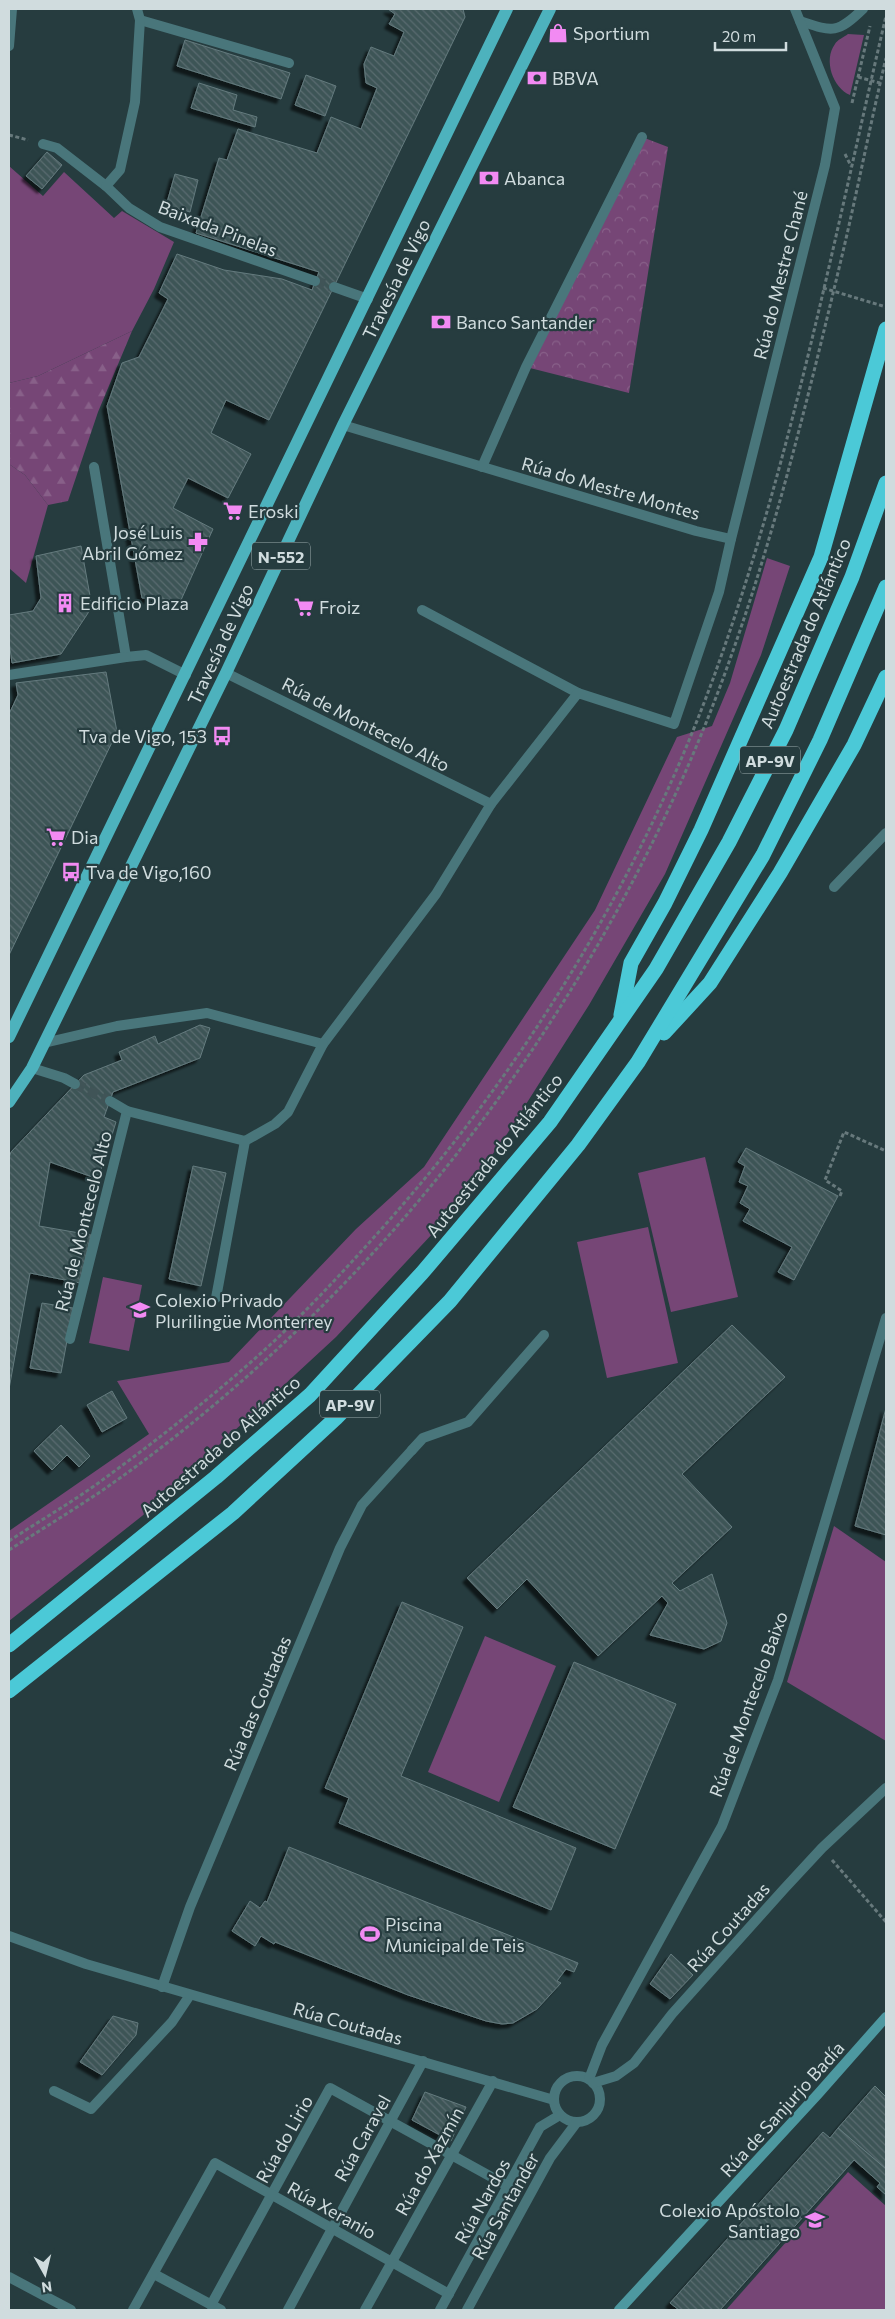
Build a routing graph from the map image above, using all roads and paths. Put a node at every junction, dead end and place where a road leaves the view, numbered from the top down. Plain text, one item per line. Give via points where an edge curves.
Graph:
1 (12, 9) edge
2 (137, 9) edge
3 (507, 9) edge
4 (550, 9) edge
5 (794, 9) edge
6 (863, 9) edge
7 (886, 16) edge
8 (140, 20) junction
9 (800, 21) junction
10 (871, 23) dead end
11 (9, 46) edge
12 (886, 58) edge
13 (289, 63) dead end
14 (871, 80) junction
15 (880, 83) junction
16 (642, 137) dead end
17 (43, 144) dead end
18 (106, 186) junction
19 (315, 281) tunnel mouth
20 (334, 287) tunnel mouth
21 (823, 288) junction
22 (833, 290) junction
23 (368, 299) junction
24 (886, 307) edge
25 (886, 329) edge
26 (343, 425) junction
27 (94, 467) dead end
28 (482, 467) junction
29 (886, 483) edge
30 (731, 539) junction
31 (886, 587) edge
32 (422, 610) dead end
33 (126, 657) junction
34 (226, 672) junction
35 (9, 675) edge
36 (186, 675) junction
37 (886, 678) edge
38 (578, 693) junction
39 (491, 804) junction
40 (886, 833) edge
41 (834, 887) dead end
42 (620, 1020) junction
43 (9, 1037) edge
44 (44, 1043) junction
45 (323, 1044) junction
46 (638, 1062) junction
47 (32, 1068) junction
48 (74, 1084) tunnel mouth
49 (110, 1101) tunnel mouth
50 (9, 1102) edge
51 (127, 1111) junction
52 (245, 1141) junction
53 (886, 1151) edge
54 (840, 1196) dead end
55 (216, 1298) dead end
56 (886, 1318) edge
57 (544, 1335) dead end
58 (70, 1339) dead end
59 (9, 1541) edge
60 (9, 1550) edge
61 (9, 1645) edge
62 (9, 1691) edge
63 (886, 1788) edge
64 (822, 1848) junction
65 (886, 1922) edge
66 (9, 1936) edge
67 (162, 1987) junction
68 (190, 1995) junction
69 (886, 2017) edge
70 (423, 2061) junction
71 (493, 2081) junction
72 (591, 2081) junction
73 (54, 2091) dead end
74 (554, 2100) junction
75 (560, 2115) junction
76 (390, 2121) junction
77 (577, 2122) junction
78 (452, 2155) junction
79 (508, 2186) junction
80 (272, 2195) junction
81 (331, 2229) junction
82 (392, 2262) junction
83 (154, 2274) junction
84 (9, 2277) edge
85 (449, 2294) junction
86 (216, 2308) edge
87 (71, 2310) edge
88 (133, 2310) edge
89 (288, 2310) edge
90 (365, 2310) edge
91 (440, 2310) edge
92 (467, 2310) edge
93 (619, 2310) edge

1 - 11 street
2 - 8 street
3 - 23 main road, Travesía de Vigo / N-552
4 - 26 main road, Travesía de Vigo / N-552
5 - 9 street, Rúa do Mestre Chané
6 - 9 street via 842,28 825,29
7 - 14 path
8 - 13 street
8 - 18 street via 135,102 120,170
9 - 30 street, Rúa do Mestre Chané via 835,108 825,165
10 - 14 path via 858,77
12 - 15 path
14 - 15 path
14 - 21 path
15 - 22 path
16 - 28 street via 526,366
17 - 18 street, Baixada Pinelas via 57,148
18 - 19 street, Baixada Pinelas via 129,208 160,227
20 - 23 street
21 - 22 path
21 - 59 path via 765,517 712,680 684,754 650,827 605,916 554,1002 497,1088 435,1169 308,1307 253,1360 176,1424 98,1484
22 - 24 path
22 - 60 path via 774,519 722,683 659,830 613,920 560,1006 442,1174 309,1319 181,1431 102,1490
23 - 36 main road, Travesía de Vigo / N-552
25 - 42 highway via 821,557 702,830 631,963
26 - 28 street, Rúa do Mestre Montes
26 - 34 main road, Travesía de Vigo / N-552
27 - 33 street
28 - 30 street, Rúa do Mestre Montes
29 - 42 highway, Autoestrada do Atlántico / AP-9V via 852,576 786,730 719,858 656,968
30 - 38 street via 720,592 674,724
31 - 46 highway, AP-9V via 820,740 763,855
32 - 38 street
33 - 35 street, Travesía de Vigo
33 - 36 street, Travesía de Vigo via 146,655
34 - 39 street, Rúa de Montecelo Alto
34 - 44 main road, Travesía de Vigo / N-552
36 - 43 main road, Travesía de Vigo / N-552
37 - 46 highway, AP-9V via 844,762 780,873 710,983
38 - 39 street
39 - 45 street via 436,894
40 - 41 street
42 - 61 highway, Autoestrada do Atlántico / AP-9V via 550,1122 422,1273 310,1395 216,1477
44 - 45 street via 117,1026 207,1013
44 - 47 main road, Travesía de Vigo / N-552
45 - 52 street via 288,1112 275,1124
46 - 62 highway, AP-9V via 578,1145 450,1301 336,1418 233,1513
47 - 48 street
47 - 50 main road, Travesía de Vigo / N-552
49 - 51 street, Rúa de Montecelo Alto
51 - 52 street, Rúa de Montecelo Alto
51 - 58 street, Rúa de Montecelo Alto
52 - 55 street
53 - 54 path via 844,1132 825,1180 842,1192
56 - 72 street, Rúa de Montecelo Baixo via 778,1680 722,1826 602,2046
57 - 67 street, Rúa das Coutadas via 468,1422 423,1438 362,1505 340,1548 194,1898
63 - 64 street, Rúa Coutadas
64 - 65 path
64 - 72 street, Rúa Coutadas via 672,2014 634,2063 616,2076
66 - 67 street, Rúa Coutadas
67 - 68 street, Rúa Coutadas
68 - 70 street, Rúa Coutadas
68 - 73 street via 172,2022 91,2109
69 - 93 main road, Rúa de Sanjurjo Badía
70 - 71 street, Rúa Coutadas
70 - 76 street, Rúa Caravel
71 - 74 street, Rúa Coutadas
71 - 78 street, Rúa do Xazmín
72 - 74 street via 574,2076 565,2079 555,2091
72 - 77 street via 600,2097 599,2107 585,2121
74 - 75 street
75 - 77 street
75 - 79 street, Rúa Nardos via 540,2127
76 - 78 street, Rúa do Lirio
76 - 80 street, Rúa do Lirio via 330,2088
76 - 81 street, Rúa Caravel
77 - 92 street, Rúa Santander via 550,2158
78 - 79 street, Rúa do Lirio
78 - 82 street, Rúa do Xazmín
79 - 85 street, Rúa Nardos
80 - 81 street, Rúa Xeranio
80 - 83 street, Rúa Xeranio via 216,2163
80 - 86 street, Rúa do Lirio
81 - 82 street, Rúa Xeranio
81 - 89 street, Rúa Caravel
82 - 85 street, Rúa Xeranio
82 - 90 street, Rúa do Xazmín
83 - 86 street
83 - 88 street, Rúa Xeranio
84 - 87 street
85 - 91 street, Rúa Nardos

